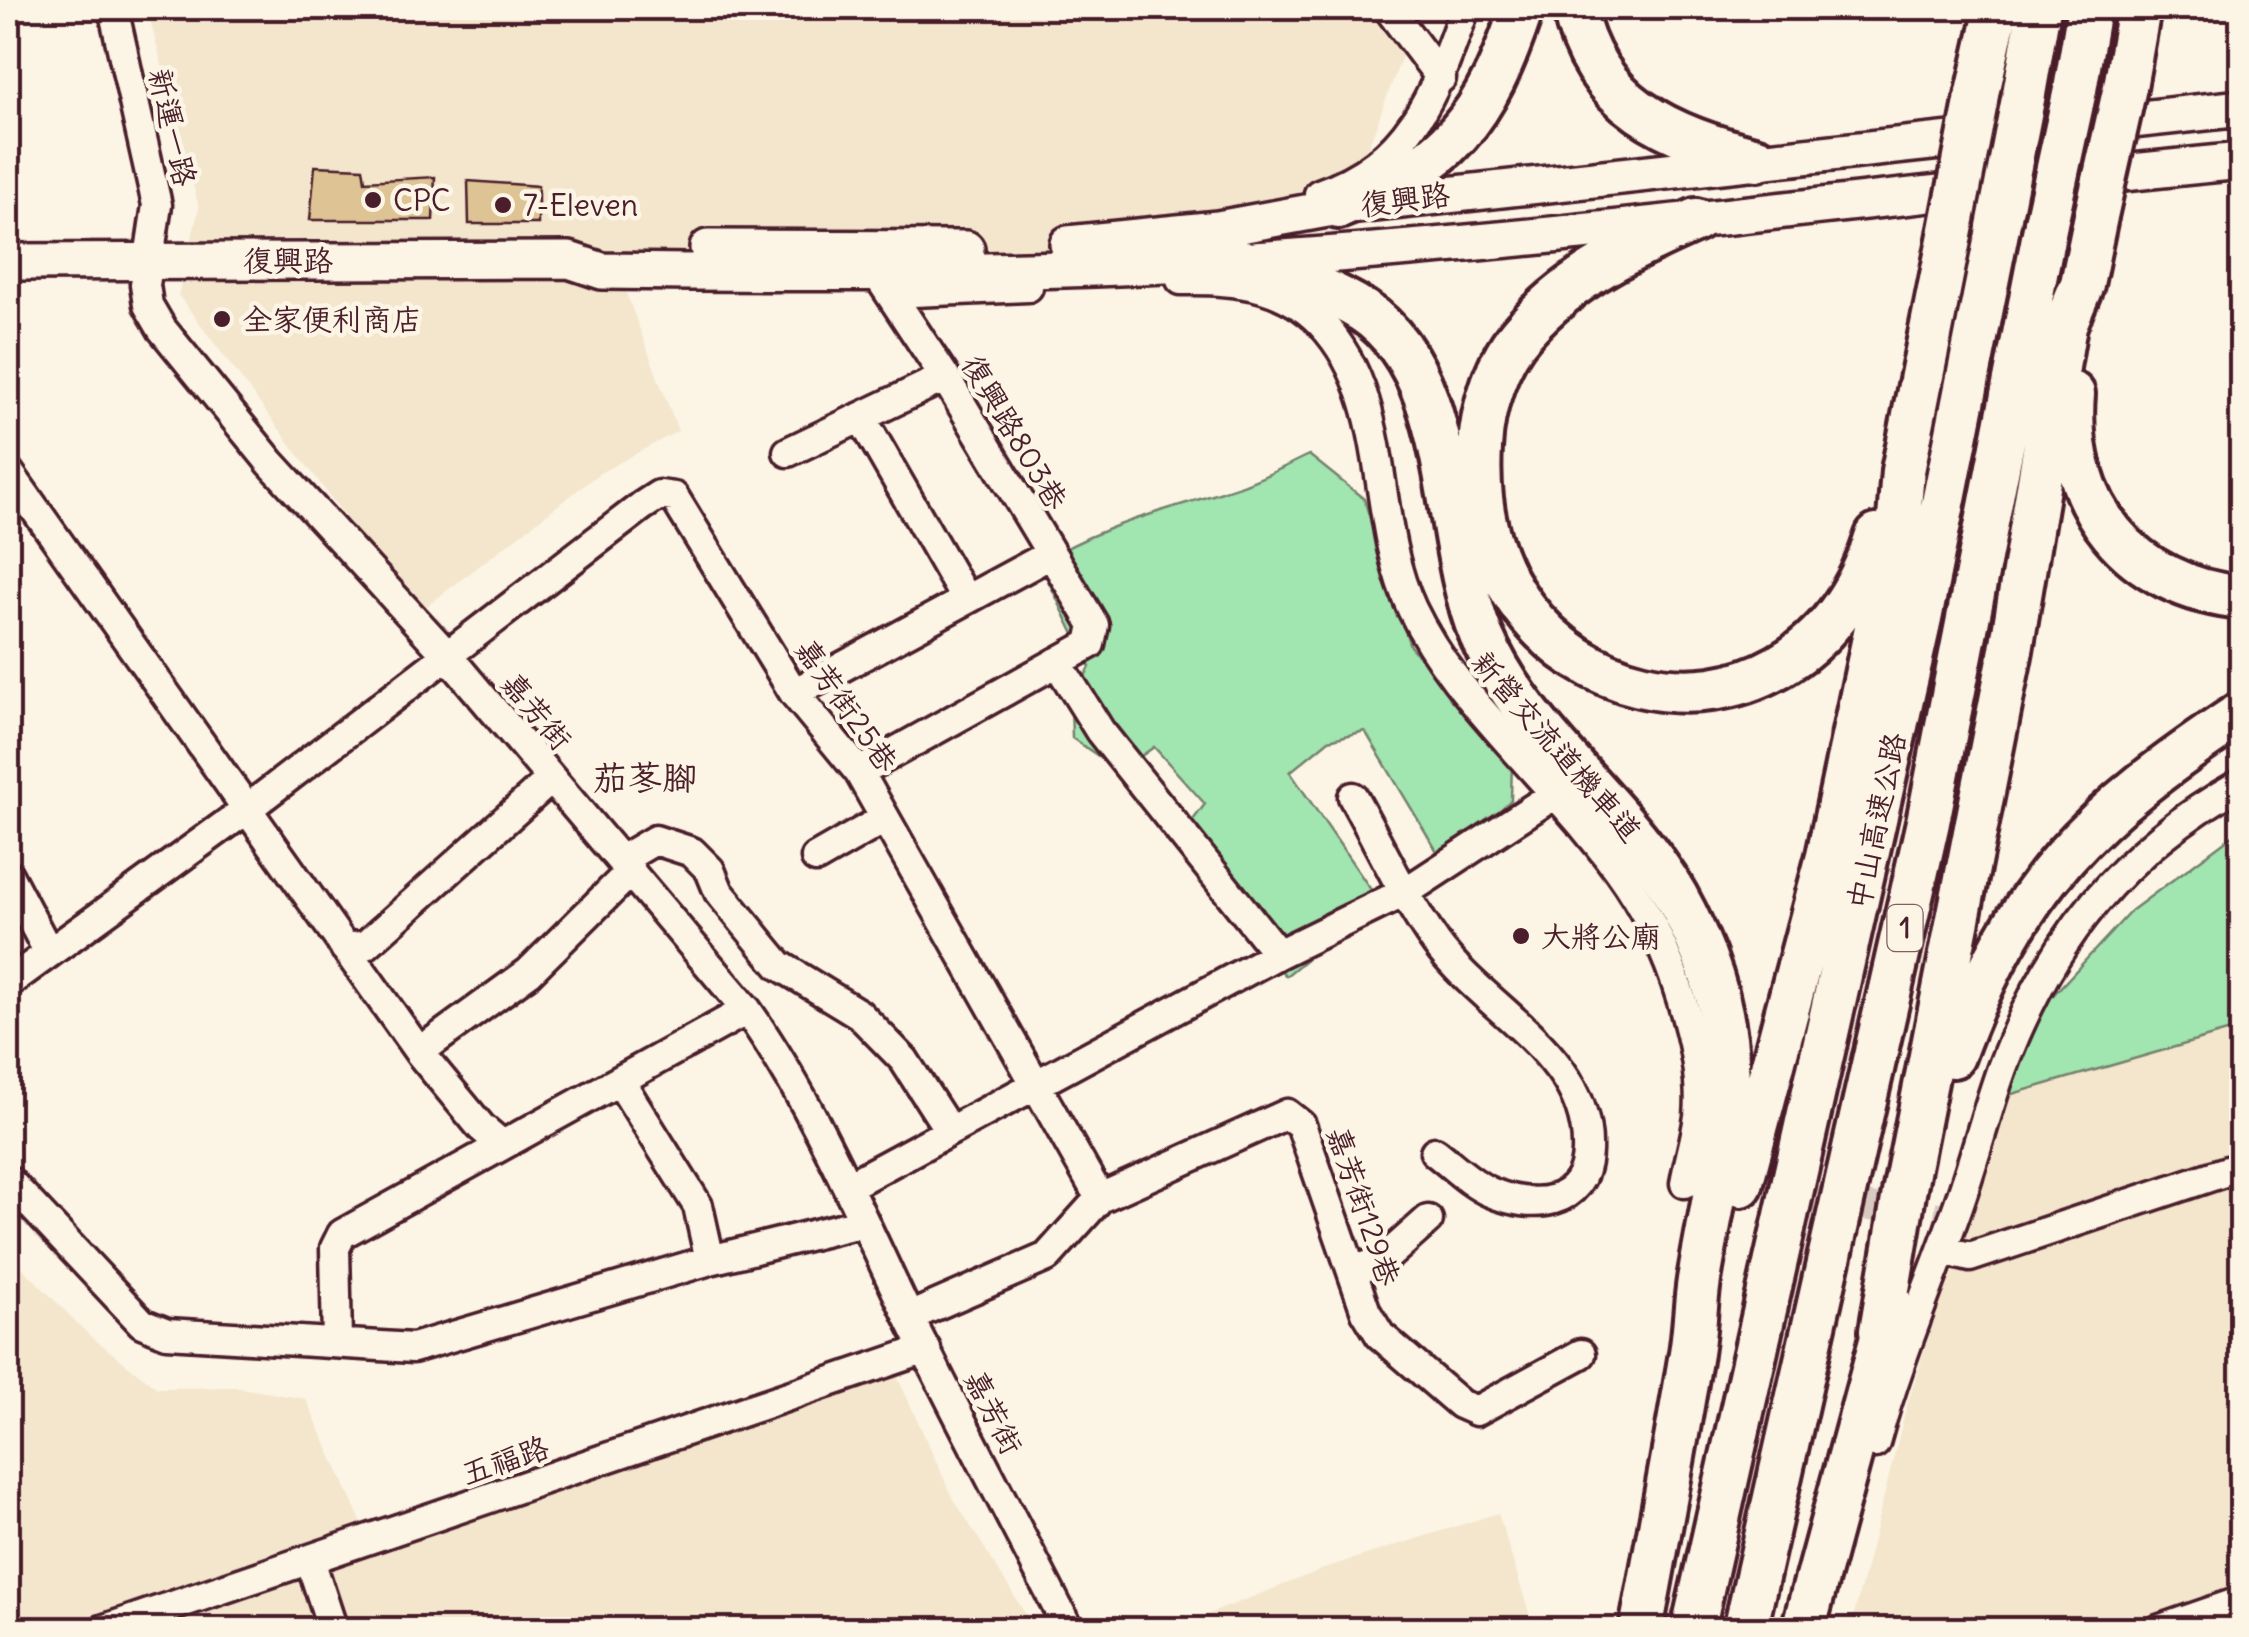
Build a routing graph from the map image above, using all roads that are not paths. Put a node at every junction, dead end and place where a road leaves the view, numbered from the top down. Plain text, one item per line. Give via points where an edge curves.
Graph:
1 (113, 8) edge
2 (1388, 8) edge
3 (1465, 8) edge
4 (1522, 8) edge
5 (1574, 8) edge
6 (2039, 8) edge
7 (2089, 8) edge
8 (2139, 8) edge
9 (1993, 16) edge
10 (1441, 78) junction
11 (2242, 108) edge
12 (1757, 159) junction
13 (2242, 161) edge
14 (1338, 207) junction
15 (1696, 220) junction
16 (1228, 245) junction
17 (146, 260) junction
18 (569, 260) junction
19 (8, 262) edge
20 (883, 284) junction
21 (2082, 284) junction
22 (945, 378) junction
23 (861, 418) junction
24 (788, 452) dead end
25 (8, 471) edge
26 (1903, 471) junction
27 (1051, 554) junction
28 (965, 598) junction
29 (2242, 598) edge
30 (447, 655) junction
31 (1058, 662) junction
32 (794, 692) junction
33 (2242, 713) edge
34 (859, 772) junction
35 (551, 778) junction
36 (2242, 783) edge
37 (1555, 794) junction
38 (1353, 797) dead end
39 (247, 809) junction
40 (884, 818) junction
41 (816, 858) dead end
42 (626, 866) junction
43 (8, 875) edge
44 (1407, 891) junction
45 (345, 948) junction
46 (48, 951) junction
47 (1278, 954) junction
48 (8, 982) edge
49 (747, 1010) junction
50 (418, 1052) junction
51 (621, 1083) junction
52 (1032, 1084) junction
53 (949, 1130) junction
54 (502, 1145) junction
55 (1435, 1152) dead end
56 (2242, 1166) edge
57 (8, 1180) edge
58 (1684, 1183) dead end
59 (850, 1185) junction
60 (1100, 1198) junction
61 (1428, 1220) dead end
62 (864, 1222) junction
63 (1942, 1250) junction
64 (710, 1260) junction
65 (1352, 1271) junction
66 (909, 1317) junction
67 (1882, 1331) junction
68 (337, 1341) junction
69 (926, 1349) junction
70 (1581, 1354) dead end
71 (1691, 1354) junction
72 (310, 1560) junction
73 (2242, 1601) edge
74 (102, 1630) edge
75 (333, 1630) edge
76 (1069, 1630) edge
77 (1642, 1630) edge
78 (1693, 1630) edge
79 (1744, 1630) edge
80 (1803, 1630) edge
81 (1823, 1630) edge
82 (2158, 1630) edge

1 - 17 street, 新運一路 via 158,205
2 - 10 street
3 - 10 street
4 - 14 highway via 1484,103 1451,146
5 - 12 highway via 1596,68 1633,111 1701,144
6 - 78 highway, 中山高速公路 / 1, bridge via 1916,638
7 - 79 highway, 中山高速公路 / 1, bridge via 1924,840
8 - 21 highway, bridge
9 - 26 highway, bridge
10 - 16 street via 1423,115 1386,158
11 - 12 main road, 復興路
12 - 14 main road, 復興路
13 - 15 main road, 復興路
14 - 16 main road, 復興路
15 - 16 main road, 復興路
15 - 26 highway via 1602,262 1559,294 1522,332 1496,376 1482,425 1482,504 1513,596 1537,626 1571,656 1656,692 1702,692 1742,682 1786,661 1825,630 1856,582
16 - 18 main road, 復興路 via 606,248
16 - 20 main road, 復興路
16 - 71 highway via 1365,312 1400,343 1433,423 1457,558 1482,635 1546,738 1651,858 1708,964 1726,1030 1729,1087 1724,1161 1698,1282
17 - 18 main road, 復興路
17 - 19 main road, 復興路
17 - 30 street, 嘉芳街 via 148,305 162,329 272,463
18 - 20 main road, 復興路 via 602,271
20 - 22 street, 復興路803巷
20 - 37 street, 新營交流道機車道 via 1215,279 1261,285 1296,303 1322,324 1363,398 1395,555 1428,640 1454,681
21 - 29 highway via 2074,456 2092,505 2121,547 2166,577 2204,594
21 - 67 highway via 2065,325 2011,650
22 - 23 street
22 - 27 street, 復興路803巷
23 - 24 street
23 - 28 street
25 - 39 street
26 - 71 highway via 1899,519 1828,856
27 - 28 street
27 - 31 street, 復興路803巷 via 1094,626 1090,644
28 - 32 street
30 - 32 street, 嘉芳街25巷 via 660,495 674,497
30 - 35 street, 嘉芳街
30 - 39 street
31 - 34 street
31 - 47 street via 1100,731
32 - 34 street, 嘉芳街25巷
33 - 67 highway via 2119,800 2026,901 1996,951 1952,1059 1905,1265
34 - 40 street, 嘉芳街25巷
35 - 42 street, 嘉芳街
35 - 45 street via 366,944
36 - 63 street via 2185,815 2134,857 2092,901 2046,972 2004,1063
37 - 44 street
37 - 58 street, 新營交流道機車道 via 1624,874 1659,931 1678,984 1694,1045 1699,1113
38 - 44 street
39 - 45 street
39 - 46 street
40 - 41 street
40 - 52 street, 嘉芳街25巷
42 - 49 street, 嘉芳街
42 - 50 street via 529,972
42 - 53 street via 655,840 692,852 779,965 859,1014 904,1060
43 - 46 street
44 - 47 street
44 - 55 street via 1436,944 1570,1082 1587,1154 1573,1191 1553,1202 1526,1204 1488,1191
45 - 50 street
46 - 48 street
47 - 52 street
49 - 51 street
49 - 59 street, 嘉芳街
50 - 54 street
51 - 54 street
51 - 64 street via 698,1206
52 - 53 street
52 - 60 street, 嘉芳街25巷
53 - 59 street
54 - 68 street via 342,1234 335,1248
56 - 63 street via 1970,1257
57 - 68 street via 142,1323 166,1332
59 - 62 street, 嘉芳街
60 - 65 street, 嘉芳街129巷 via 1288,1114 1301,1125
60 - 66 street, 嘉芳街129巷 via 1047,1257
61 - 65 street via 1382,1261
62 - 64 street
62 - 66 street, 嘉芳街
63 - 81 street via 1884,1410
64 - 68 street via 414,1348
65 - 70 street, 嘉芳街129巷 via 1380,1335 1476,1411
66 - 69 street, 嘉芳街
67 - 80 highway
69 - 72 street, 五福路
69 - 76 street, 嘉芳街
71 - 77 highway
72 - 74 street, 五福路
72 - 75 street
73 - 82 street

